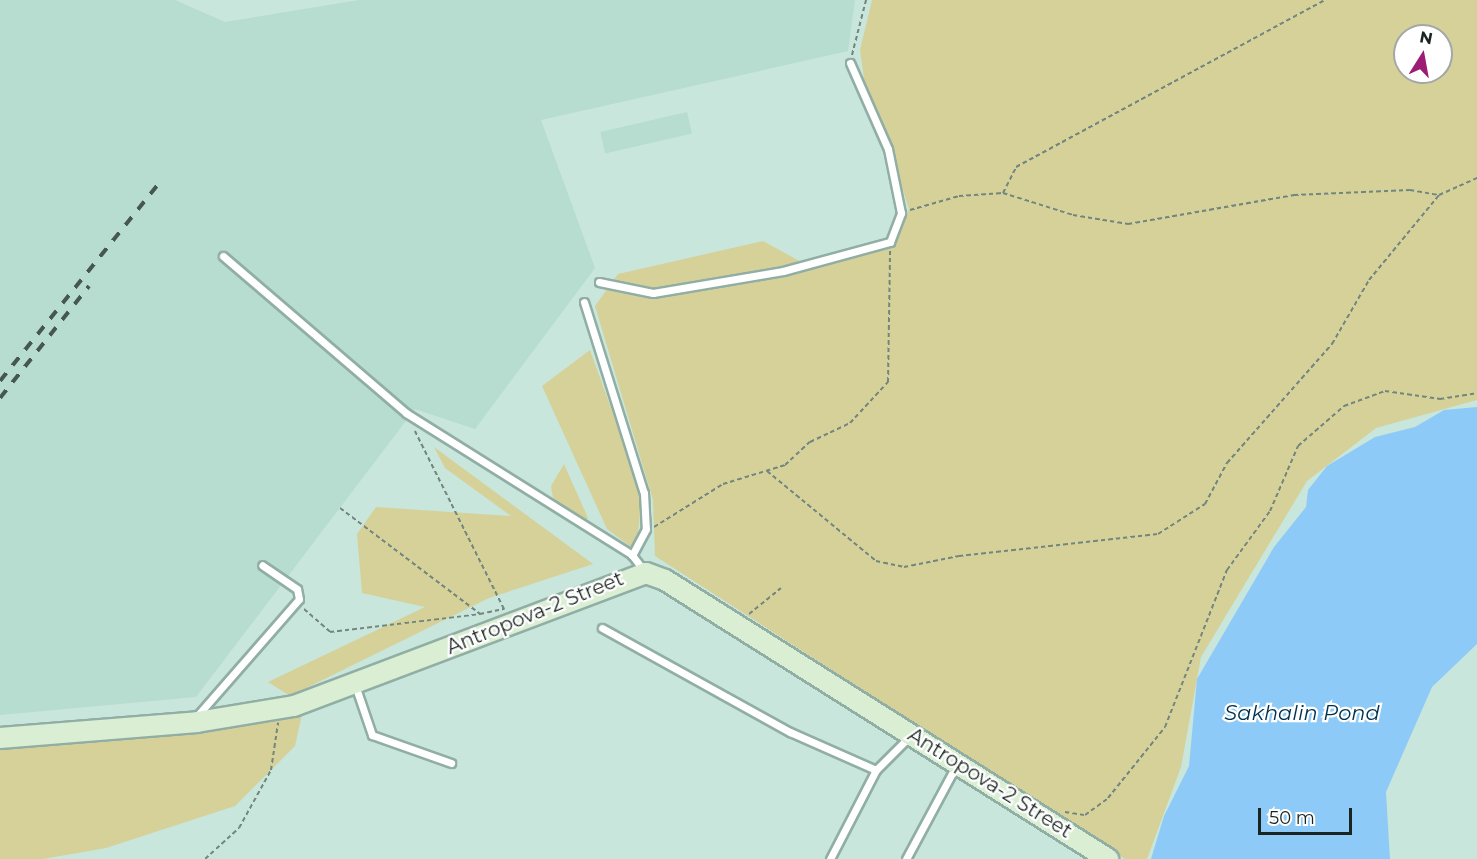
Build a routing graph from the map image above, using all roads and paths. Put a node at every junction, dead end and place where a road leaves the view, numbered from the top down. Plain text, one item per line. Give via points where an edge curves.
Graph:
1 (866, 0) edge
2 (1325, 0) edge
3 (850, 63) joint
4 (1477, 178) edge
5 (1003, 193) junction
6 (1438, 195) junction
7 (901, 213) junction
8 (890, 243) junction
9 (223, 256) dead end
10 (599, 282) dead end
11 (584, 302) dead end
12 (1477, 393) edge
13 (406, 413) junction
14 (767, 471) junction
15 (340, 508) dead end
16 (646, 529) junction
17 (632, 555) junction
18 (262, 565) dead end
19 (646, 573) junction
20 (781, 588) dead end
21 (296, 603) junction
22 (480, 614) junction
23 (730, 620) junction
24 (602, 628) dead end
25 (355, 685) junction
26 (280, 708) junction
27 (192, 723) junction
28 (912, 734) junction
29 (0, 738) edge
30 (958, 762) junction
31 (451, 763) dead end
32 (876, 770) junction
33 (1052, 821) junction
34 (205, 859) edge
35 (830, 859) edge
36 (906, 859) edge
37 (1108, 859) edge

1 - 3 path
2 - 5 path via 1016,167
3 - 7 lane via 888,149
4 - 6 path
5 - 6 path via 1073,214 1128,224 1294,195 1410,190
5 - 7 path via 959,196
6 - 14 path via 1369,280 1332,344 1227,463 1205,504 1158,534 959,556 904,567 876,561
7 - 8 lane
8 - 10 lane via 783,272 653,293
8 - 14 path via 888,382 850,423 810,442 785,465
9 - 13 lane
11 - 16 lane via 644,493
12 - 33 path via 1440,399 1385,391 1344,406 1298,446 1270,511 1227,570 1165,728 1108,798 1085,815 1062,811
13 - 17 lane
13 - 22 path via 504,609
14 - 16 path via 723,484 662,526
15 - 22 path
16 - 17 lane
17 - 19 lane
18 - 21 lane via 297,589
19 - 23 street, Antropova-2 Street
19 - 25 street, Antropova-2 Street
20 - 23 path via 760,611
21 - 22 path via 330,632
21 - 27 lane
23 - 28 street, Antropova-2 Street
24 - 32 lane via 790,732
25 - 26 street, Antropova-2 Street
25 - 31 lane via 372,735
26 - 27 street, Antropova-2 Street
26 - 34 path via 271,770 238,828
27 - 29 street, Antropova-2 Street
28 - 30 street, Antropova-2 Street
28 - 32 lane
30 - 33 street, Antropova-2 Street
30 - 36 lane
32 - 35 lane
33 - 37 street, Antropova-2 Street

